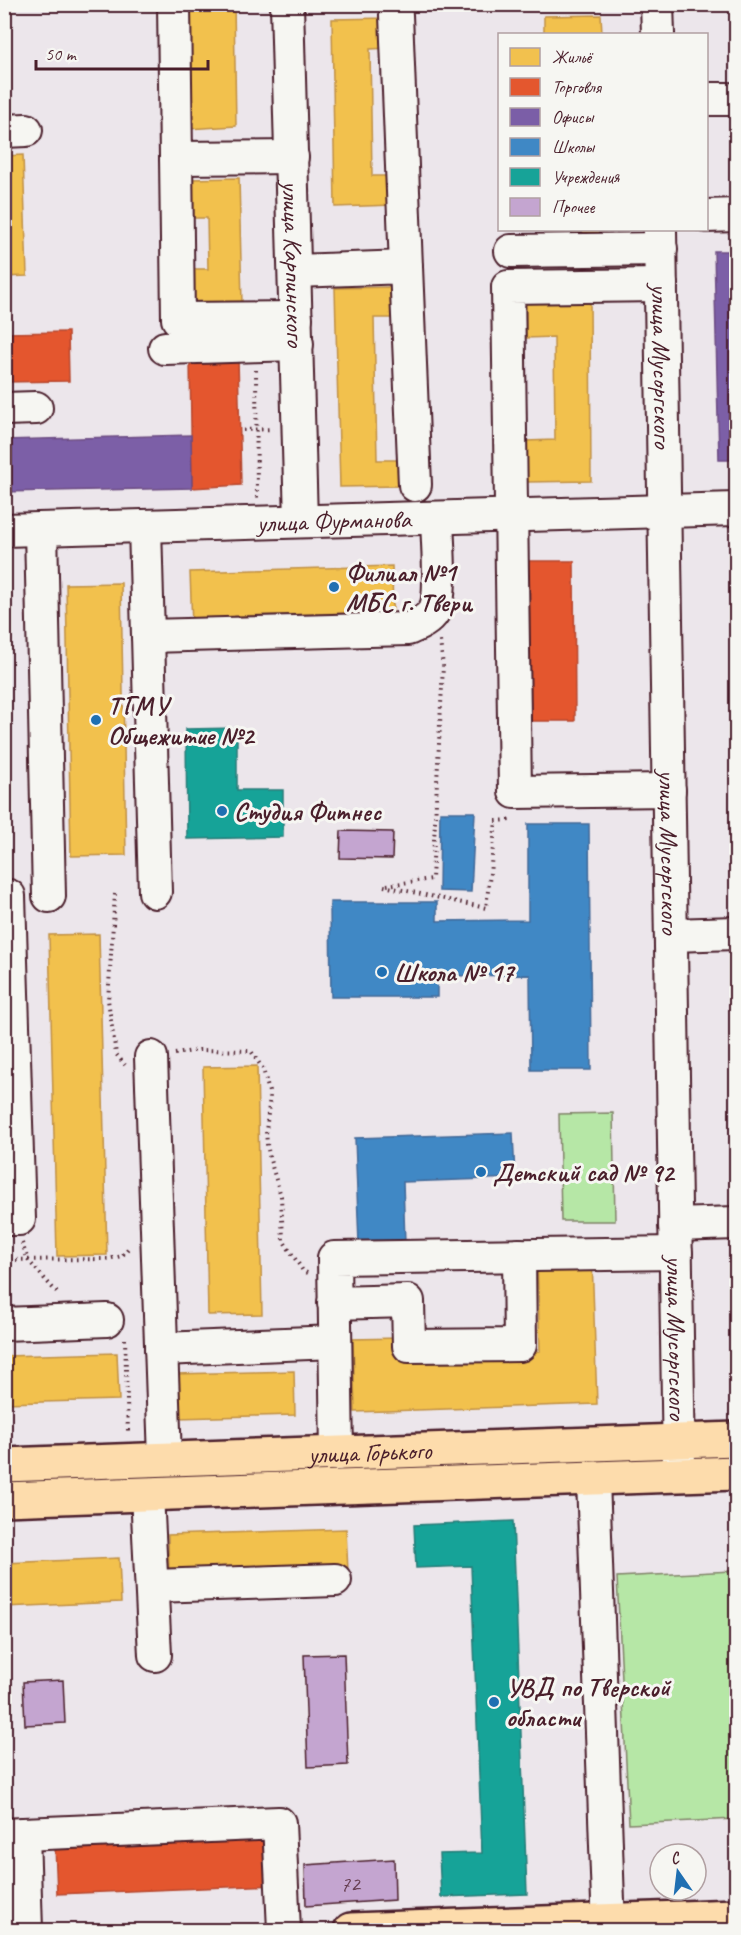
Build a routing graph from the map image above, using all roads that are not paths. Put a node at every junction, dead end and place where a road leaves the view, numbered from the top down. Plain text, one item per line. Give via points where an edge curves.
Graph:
1 (174, 4) edge
2 (287, 4) edge
3 (657, 4) edge
4 (396, 15) dead end
5 (658, 33) edge
6 (292, 157) junction
7 (176, 159) junction
8 (736, 215) edge
9 (708, 216) edge
10 (661, 239) edge
11 (510, 251) dead end
12 (406, 267) junction
13 (295, 271) junction
14 (661, 285) junction
15 (296, 331) junction
16 (165, 348) dead end
17 (36, 408) dead end
18 (4, 409) edge
19 (415, 485) dead end
20 (736, 509) edge
21 (665, 511) junction
22 (512, 515) junction
23 (437, 518) junction
24 (302, 521) junction
25 (145, 526) junction
26 (41, 529) junction
27 (4, 530) edge
28 (148, 636) junction
29 (669, 790) junction
30 (154, 892) dead end
31 (9, 896) dead end
32 (48, 896) dead end
33 (736, 933) edge
34 (671, 935) junction
35 (151, 1057) road end
36 (12, 1219) edge
37 (736, 1223) edge
38 (675, 1239) junction
39 (519, 1255) junction
40 (334, 1291) junction
41 (95, 1321) road end
42 (4, 1324) edge
43 (335, 1342) junction
44 (161, 1348) junction
45 (736, 1439) edge
46 (678, 1441) junction
47 (337, 1454) junction
48 (165, 1459) junction
49 (4, 1465) edge
50 (736, 1473) edge
51 (679, 1476) junction
52 (593, 1479) junction
53 (147, 1494) junction
54 (4, 1499) edge
55 (335, 1580) dead end
56 (153, 1586) junction
57 (155, 1655) dead end
58 (14, 1835) edge
59 (736, 1916) edge
60 (619, 1924) edge
61 (26, 1930) edge
62 (284, 1930) edge
63 (351, 1930) edge
64 (670, 1930) edge

1 - 7 street
2 - 6 street, улица Карпинского
3 - 5 street
4 - 12 street
6 - 7 street
6 - 13 street, улица Карпинского
7 - 15 street via 178,320
8 - 9 street
10 - 11 street
10 - 14 street, улица Мусоргского
12 - 13 street
12 - 19 street
13 - 15 street, улица Карпинского
14 - 21 street, улица Мусоргского
14 - 22 street via 508,287
15 - 16 street via 255,346
15 - 24 street, улица Карпинского
17 - 18 street
20 - 21 street, улица Фурманова
21 - 22 street, улица Фурманова
21 - 29 street, улица Мусоргского
22 - 23 street, улица Фурманова
22 - 29 street via 515,792
23 - 24 street, улица Фурманова
23 - 28 street via 435,610 426,621 408,630
24 - 25 street, улица Фурманова
25 - 26 street, улица Фурманова
25 - 28 street
26 - 27 street, улица Фурманова
26 - 32 street
28 - 30 street
29 - 34 street, улица Мусоргского
31 - 36 street
33 - 34 street
34 - 38 street, улица Мусоргского
35 - 44 street
37 - 38 street
38 - 39 street
38 - 46 street, улица Мусоргского
39 - 40 street via 334,1258
39 - 40 street via 520,1345 409,1346 408,1301
40 - 43 street
41 - 42 street
43 - 44 street
43 - 47 street
44 - 48 street
45 - 46 main road, улица Горького
46 - 47 main road, улица Горького
46 - 51 street, улица Мусоргского
47 - 48 main road, улица Горького
48 - 49 main road, улица Горького
50 - 51 main road, улица Горького
51 - 52 main road, улица Горького
52 - 53 main road, улица Горького
52 - 60 street via 606,1870
53 - 54 main road, улица Горького
53 - 56 street
55 - 56 street
56 - 57 street
58 - 61 street
58 - 62 street via 279,1822
59 - 60 main road
60 - 63 main road
60 - 64 main road

